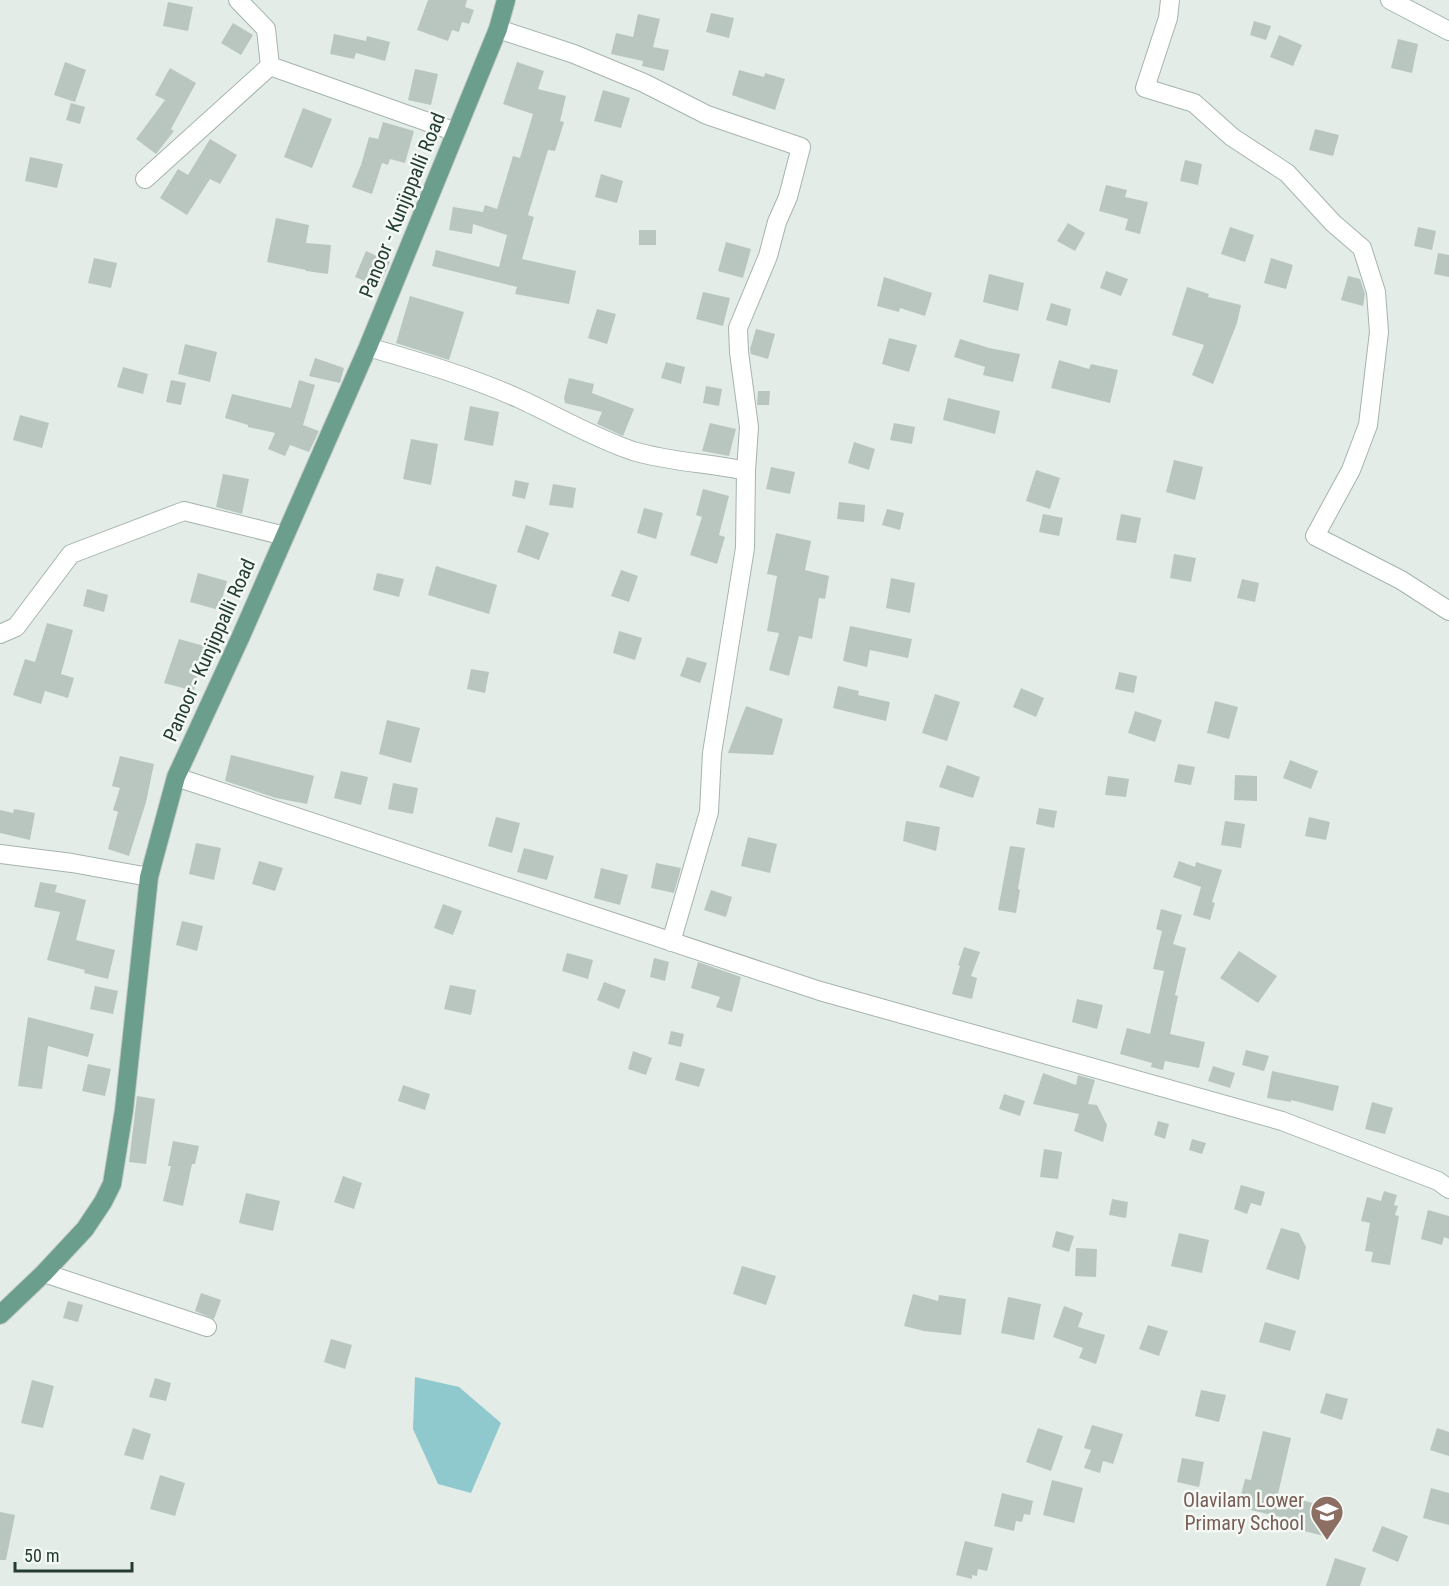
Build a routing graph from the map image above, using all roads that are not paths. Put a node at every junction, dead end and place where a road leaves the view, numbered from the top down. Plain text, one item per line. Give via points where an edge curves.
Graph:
1 (238, 0) edge
2 (506, 0) edge
3 (1170, 0) edge
4 (1390, 0) edge
5 (498, 30) junction
6 (1449, 32) edge
7 (270, 66) junction
8 (456, 132) junction
9 (145, 179) dead end
10 (368, 347) junction
11 (746, 471) junction
12 (285, 536) junction
13 (1449, 611) edge
14 (0, 634) edge
15 (176, 777) junction
16 (0, 854) edge
17 (149, 877) junction
18 (671, 942) junction
19 (1449, 1190) edge
20 (44, 1273) junction
21 (0, 1315) edge
22 (207, 1328) dead end

1 - 7 street via 267,29
2 - 5 main road, Panoor - Kunjippalli Road
3 - 13 street via 1168,18 1144,88 1194,103 1232,137 1287,173 1362,248 1376,292 1378,332 1368,425 1351,470 1315,536 1401,579
4 - 6 street
5 - 8 main road, Panoor - Kunjippalli Road
5 - 11 street via 574,54 707,115 801,147 768,256 738,328 749,427
7 - 8 street
7 - 9 street
8 - 10 main road, Panoor - Kunjippalli Road
10 - 11 street via 450,371 634,451
10 - 12 main road, Panoor - Kunjippalli Road
11 - 18 street via 745,548 712,753 709,812
12 - 14 street via 184,511 71,554 16,627
12 - 15 main road, Panoor - Kunjippalli Road
15 - 17 main road, Panoor - Kunjippalli Road
15 - 18 street
16 - 17 street
17 - 20 main road, Panoor - Kunjippalli Road via 124,1110 112,1184 85,1229
18 - 19 street via 820,991 1282,1121 1438,1181
20 - 21 main road, Panoor - Kunjippalli Road
20 - 22 street

